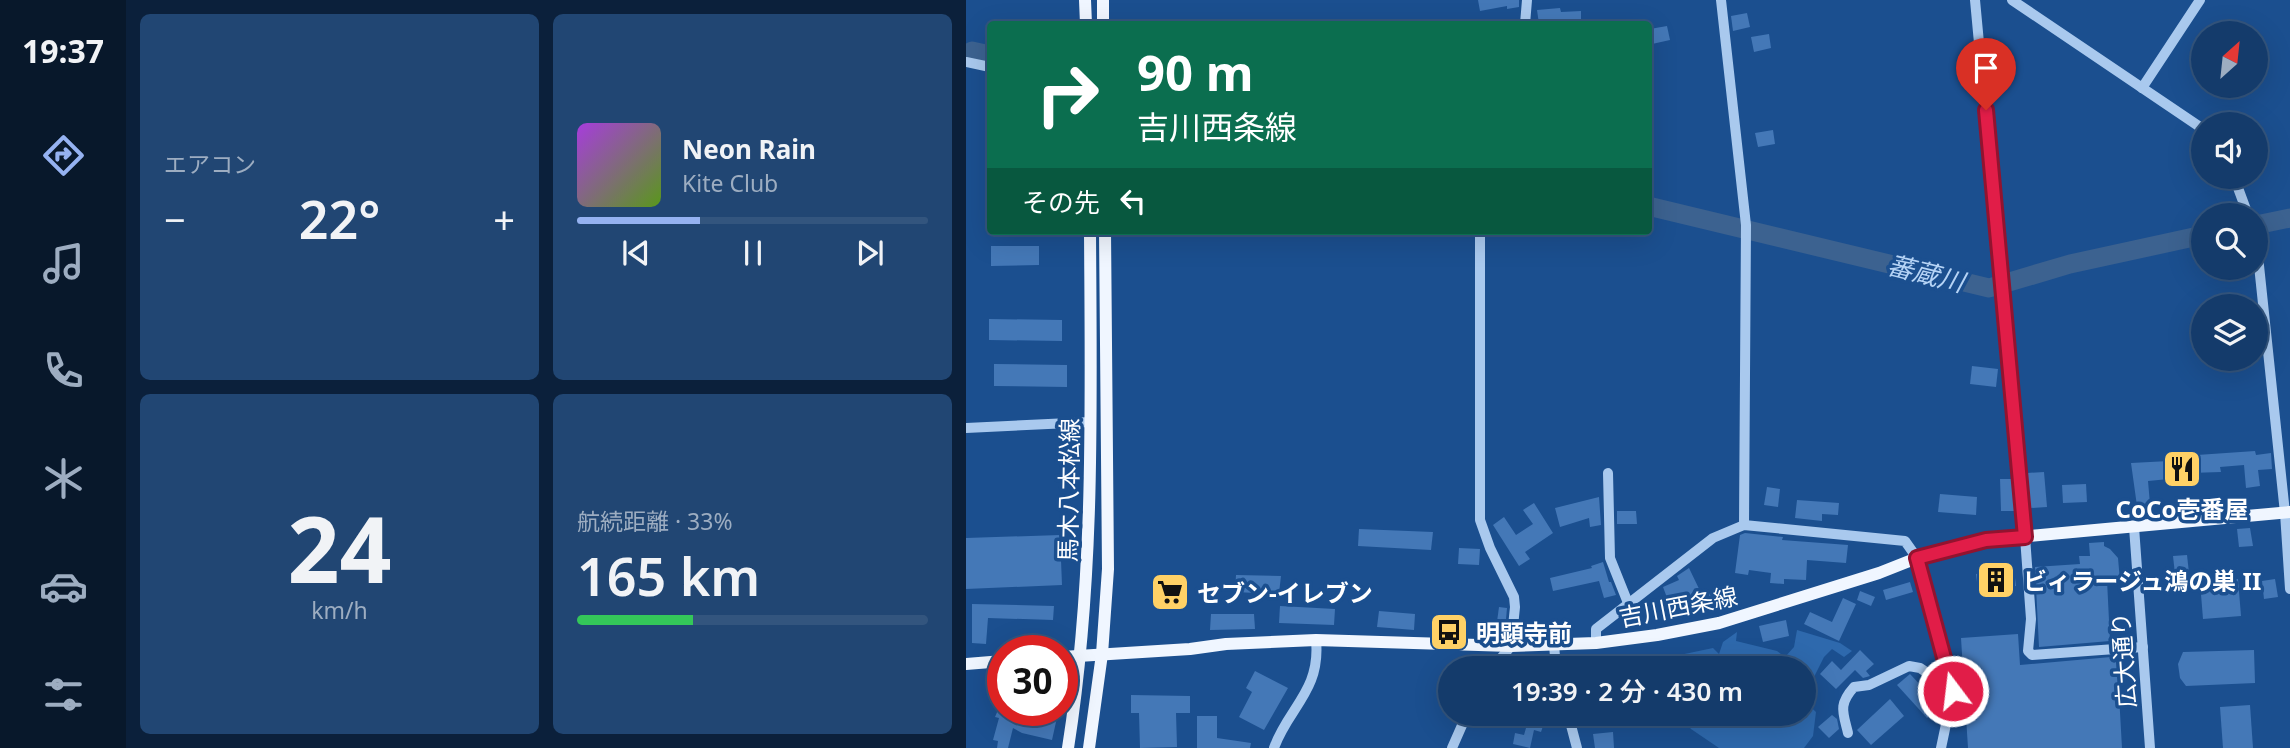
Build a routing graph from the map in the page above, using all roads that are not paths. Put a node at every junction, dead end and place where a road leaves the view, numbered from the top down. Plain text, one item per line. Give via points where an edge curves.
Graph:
1 (1086, 0) edge
2 (1102, 0) edge
3 (1527, 0) edge
4 (1721, 0) edge
5 (1975, 0) edge
6 (2012, 0) edge
7 (2200, 0) edge
8 (1086, 21) edge
9 (1103, 21) edge
10 (1525, 21) edge
11 (966, 62) edge
12 (987, 66) edge
13 (2142, 88) junction
14 (2191, 121) edge
15 (1090, 235) edge
16 (1105, 235) edge
17 (1480, 235) edge
18 (2261, 280) edge
19 (1091, 422) junction
20 (966, 428) edge
21 (1608, 473) dead end
22 (2287, 512) edge
23 (1744, 525) junction
24 (2134, 527) junction
25 (2025, 537) junction
26 (1917, 558) junction
27 (2290, 589) edge
28 (1628, 603) junction
29 (1316, 640) junction
30 (1595, 643) junction
31 (1554, 645) junction
32 (1511, 646) junction
33 (2143, 648) junction
34 (1102, 654) junction
35 (1080, 656) junction
36 (1503, 656) edge
37 (1555, 656) edge
38 (987, 662) edge
39 (966, 664) edge
40 (1950, 679) junction
41 (1462, 726) edge
42 (1571, 726) edge
43 (1848, 733) dead end
44 (1068, 748) edge
45 (1088, 748) edge
46 (1273, 748) edge
47 (1452, 748) edge
48 (1577, 748) edge
49 (1941, 748) edge
50 (2150, 748) edge

1 - 8 main road
2 - 9 main road
3 - 10 street
4 - 23 street via 1746,229
5 - 25 street
6 - 13 street
7 - 13 street
11 - 12 street
13 - 14 street
15 - 19 main road, 馬木八本松線
16 - 34 main road, 馬木八本松線 via 1108,569
17 - 32 street via 1480,520 1514,597
18 - 22 street
19 - 20 street
19 - 35 main road, 馬木八本松線 via 1088,570
21 - 28 street via 1610,558
22 - 24 main road, 吉川西条線
22 - 27 street
23 - 26 street via 1906,541
23 - 28 street via 1713,538
24 - 25 main road, 吉川西条線
24 - 33 street, 広大通り
25 - 26 main road, 吉川西条線 via 1986,540
25 - 33 street via 2031,619 2028,650 2032,654
26 - 30 main road, 吉川西条線 via 1719,623
26 - 40 street
28 - 30 street via 1595,629
29 - 32 main road, 吉川西条線
29 - 34 main road, 吉川西条線
29 - 46 street via 1313,677
30 - 31 main road, 吉川西条線
31 - 32 main road, 吉川西条線
31 - 37 street
32 - 36 street
33 - 50 street, 広大通り
34 - 35 main road, 吉川西条線
34 - 45 main road, 馬木八本松線
35 - 44 main road, 馬木八本松線
38 - 39 main road
40 - 43 street via 1938,680 1909,666 1854,687 1842,705
40 - 49 street via 1953,691
41 - 47 street
42 - 48 street

